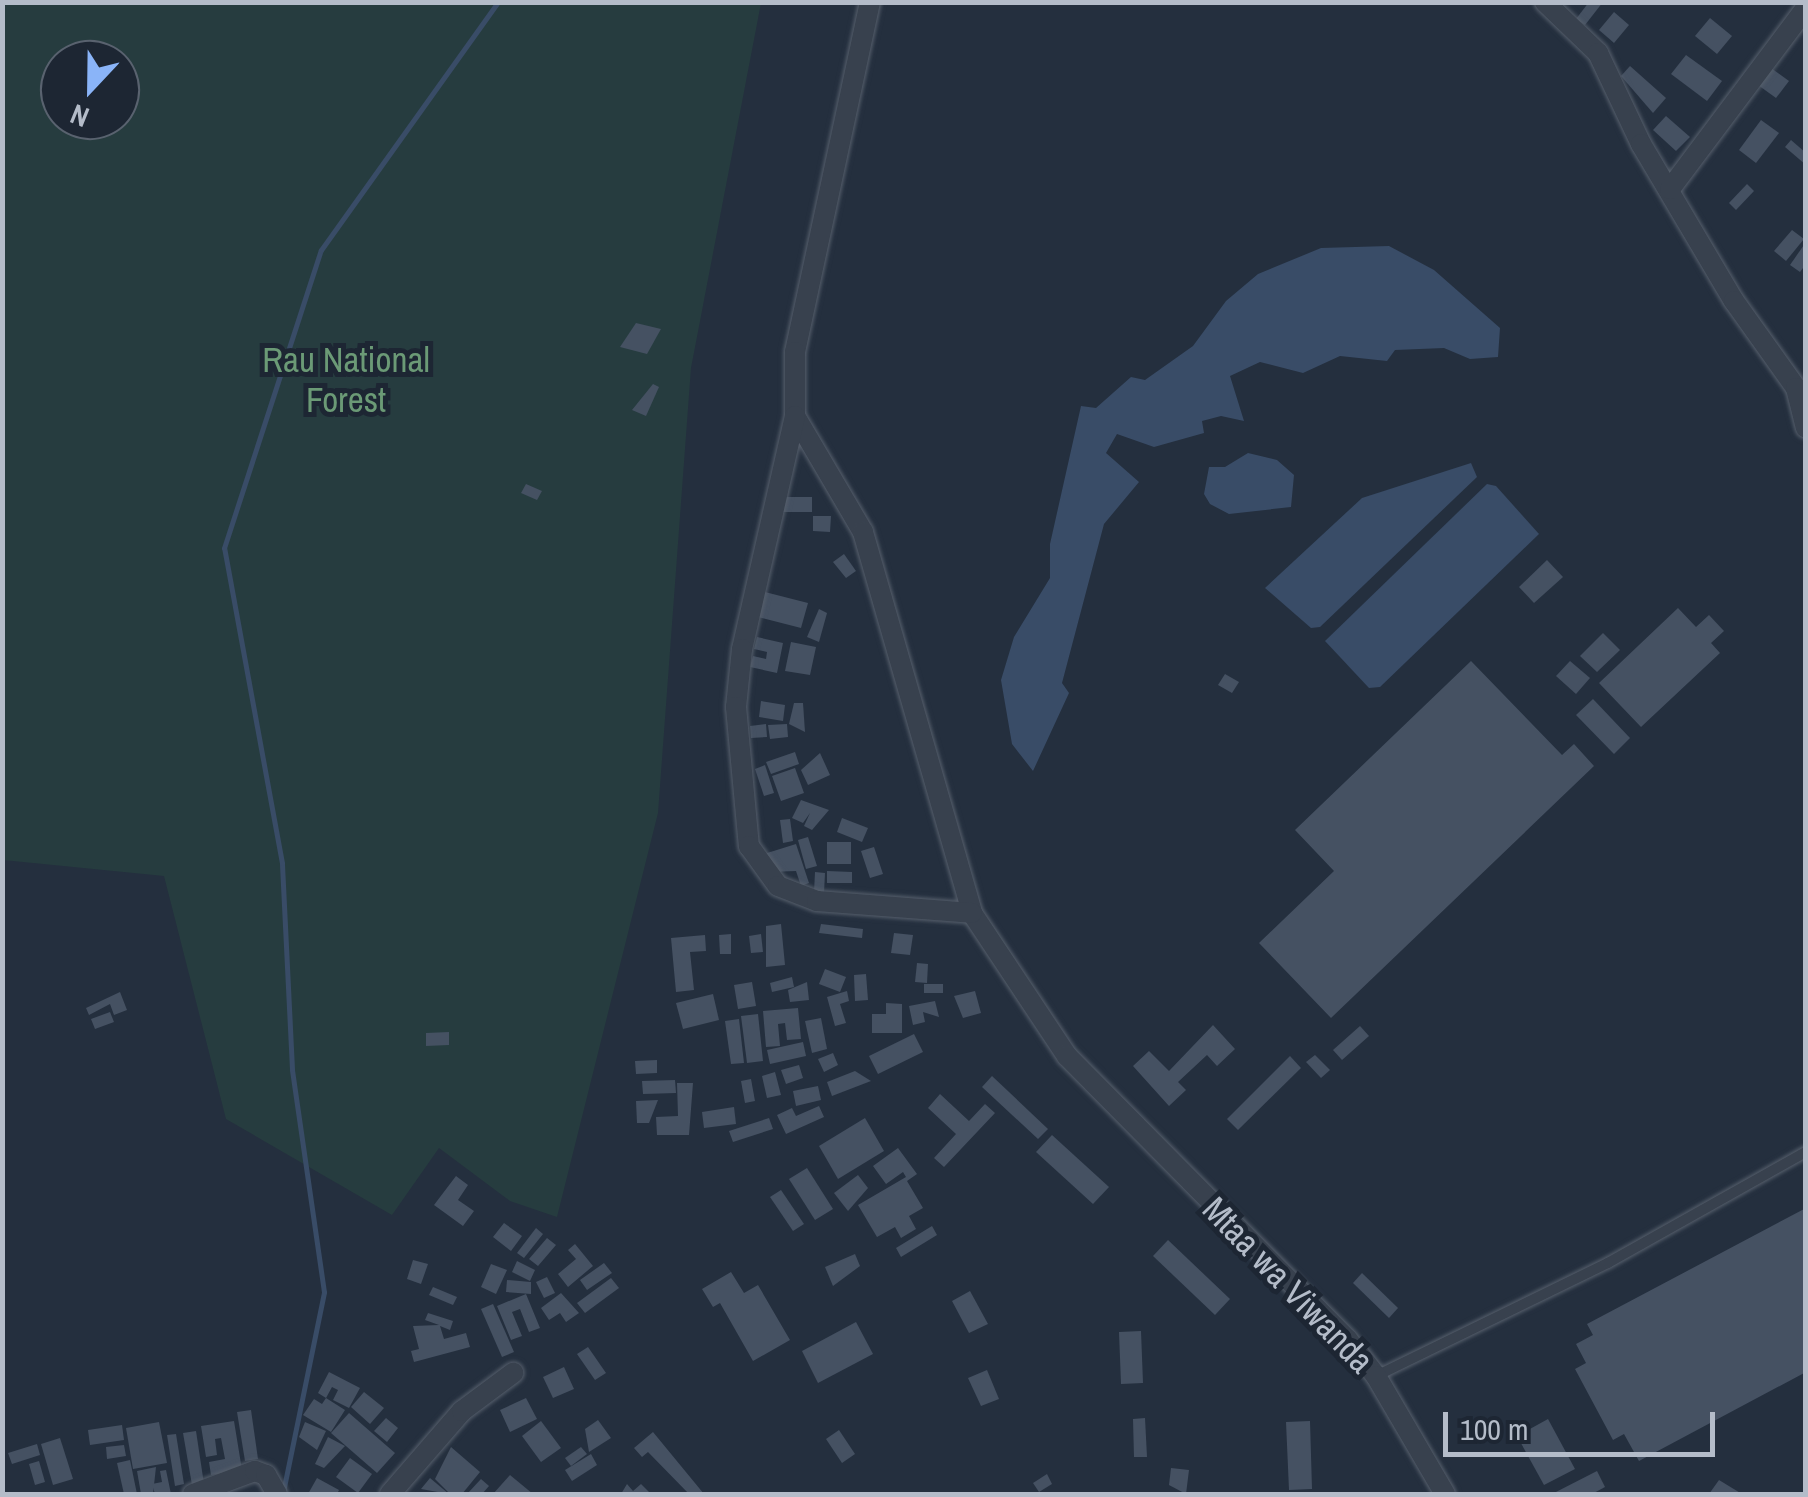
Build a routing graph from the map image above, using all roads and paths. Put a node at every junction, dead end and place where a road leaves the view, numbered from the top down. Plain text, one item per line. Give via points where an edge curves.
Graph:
1 (870, 2) edge
2 (1545, 2) edge
3 (1806, 8) edge
4 (1670, 189) junction
5 (795, 416) junction
6 (1806, 428) edge
7 (972, 913) junction
8 (1806, 1152) edge
9 (513, 1373) dead end
10 (1376, 1376) junction
11 (276, 1491) edge
12 (192, 1494) edge
13 (390, 1494) edge
14 (1445, 1494) edge

1 - 5 street via 795,352
2 - 4 street via 1598,53 1627,120
3 - 4 street
4 - 6 street via 1734,302 1796,388
5 - 7 street, Mtaa wa Viwanda via 863,532
5 - 7 street via 742,649 736,707 749,846 778,886 817,901
7 - 10 street, Mtaa wa Viwanda via 1053,1040
8 - 10 lane via 1608,1263
9 - 13 street via 462,1410
10 - 14 street, Mtaa wa Viwanda
11 - 12 street via 255,1471

